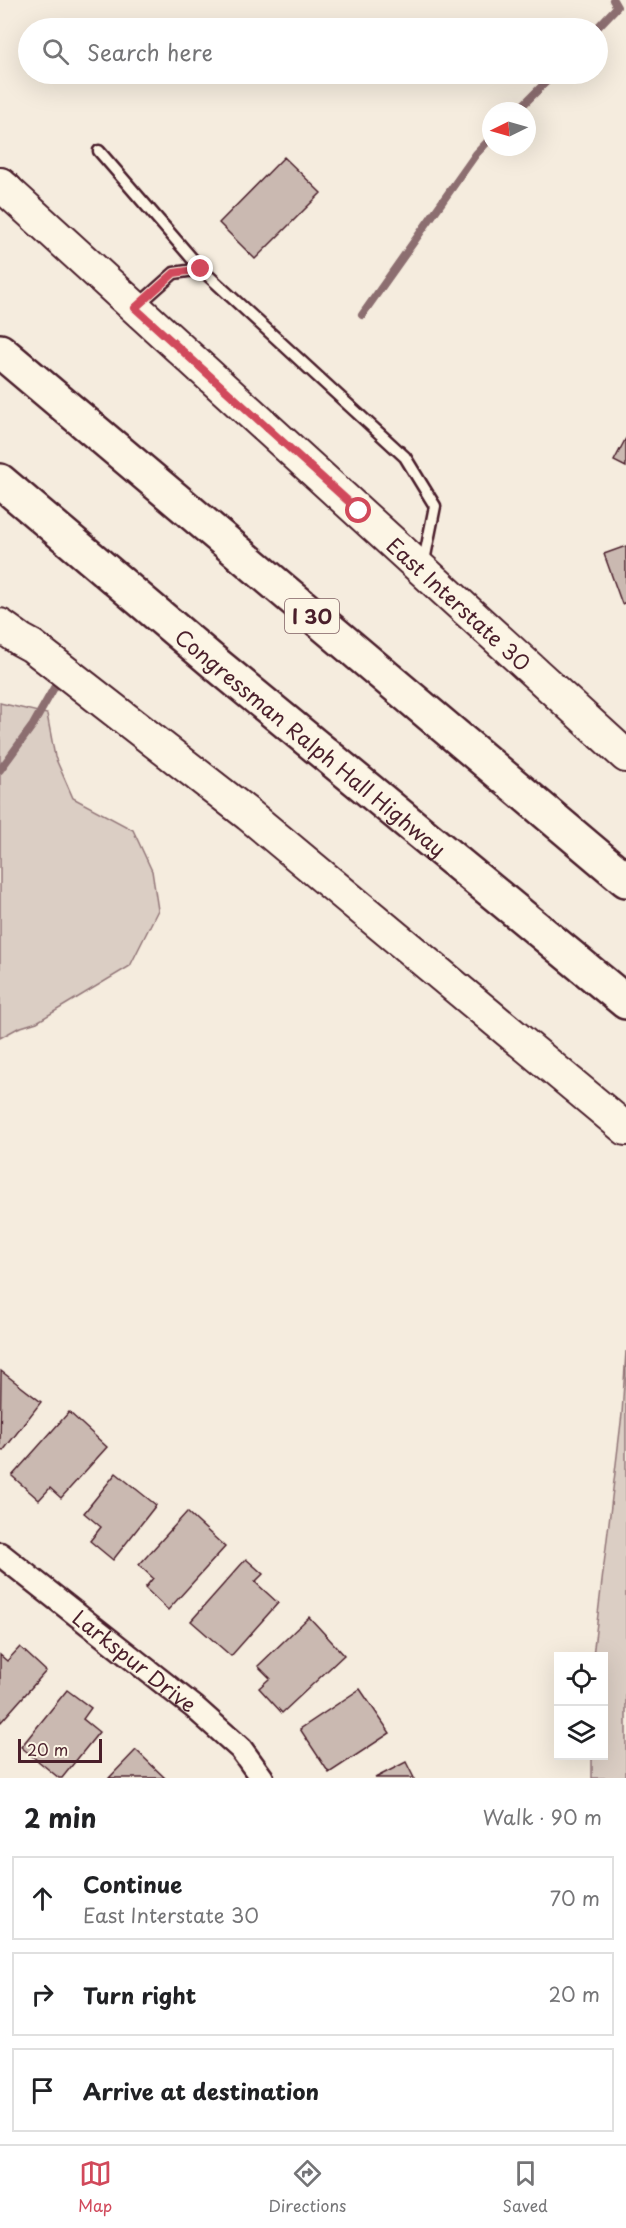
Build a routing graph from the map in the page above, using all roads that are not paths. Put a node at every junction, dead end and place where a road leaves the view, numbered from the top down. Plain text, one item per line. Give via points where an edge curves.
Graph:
1 (99, 151) dead end
2 (2, 186) edge
3 (201, 269) junction
4 (135, 308) junction
5 (0, 351) edge
6 (0, 481) edge
7 (423, 570) junction
8 (0, 625) edge
9 (626, 756) edge
10 (626, 880) edge
11 (626, 1002) edge
12 (626, 1129) edge
13 (0, 1554) edge
14 (262, 1778) edge

1 - 3 lane
2 - 4 main road, East Interstate 30
3 - 4 lane via 174,273
3 - 7 lane via 405,457 435,506
4 - 7 main road, East Interstate 30
5 - 10 highway, I 30
6 - 11 highway, Congressman Ralph Hall Highway
7 - 9 main road, East Interstate 30
8 - 12 main road via 249,815
13 - 14 street, Larkspur Drive via 194,1707 241,1749

